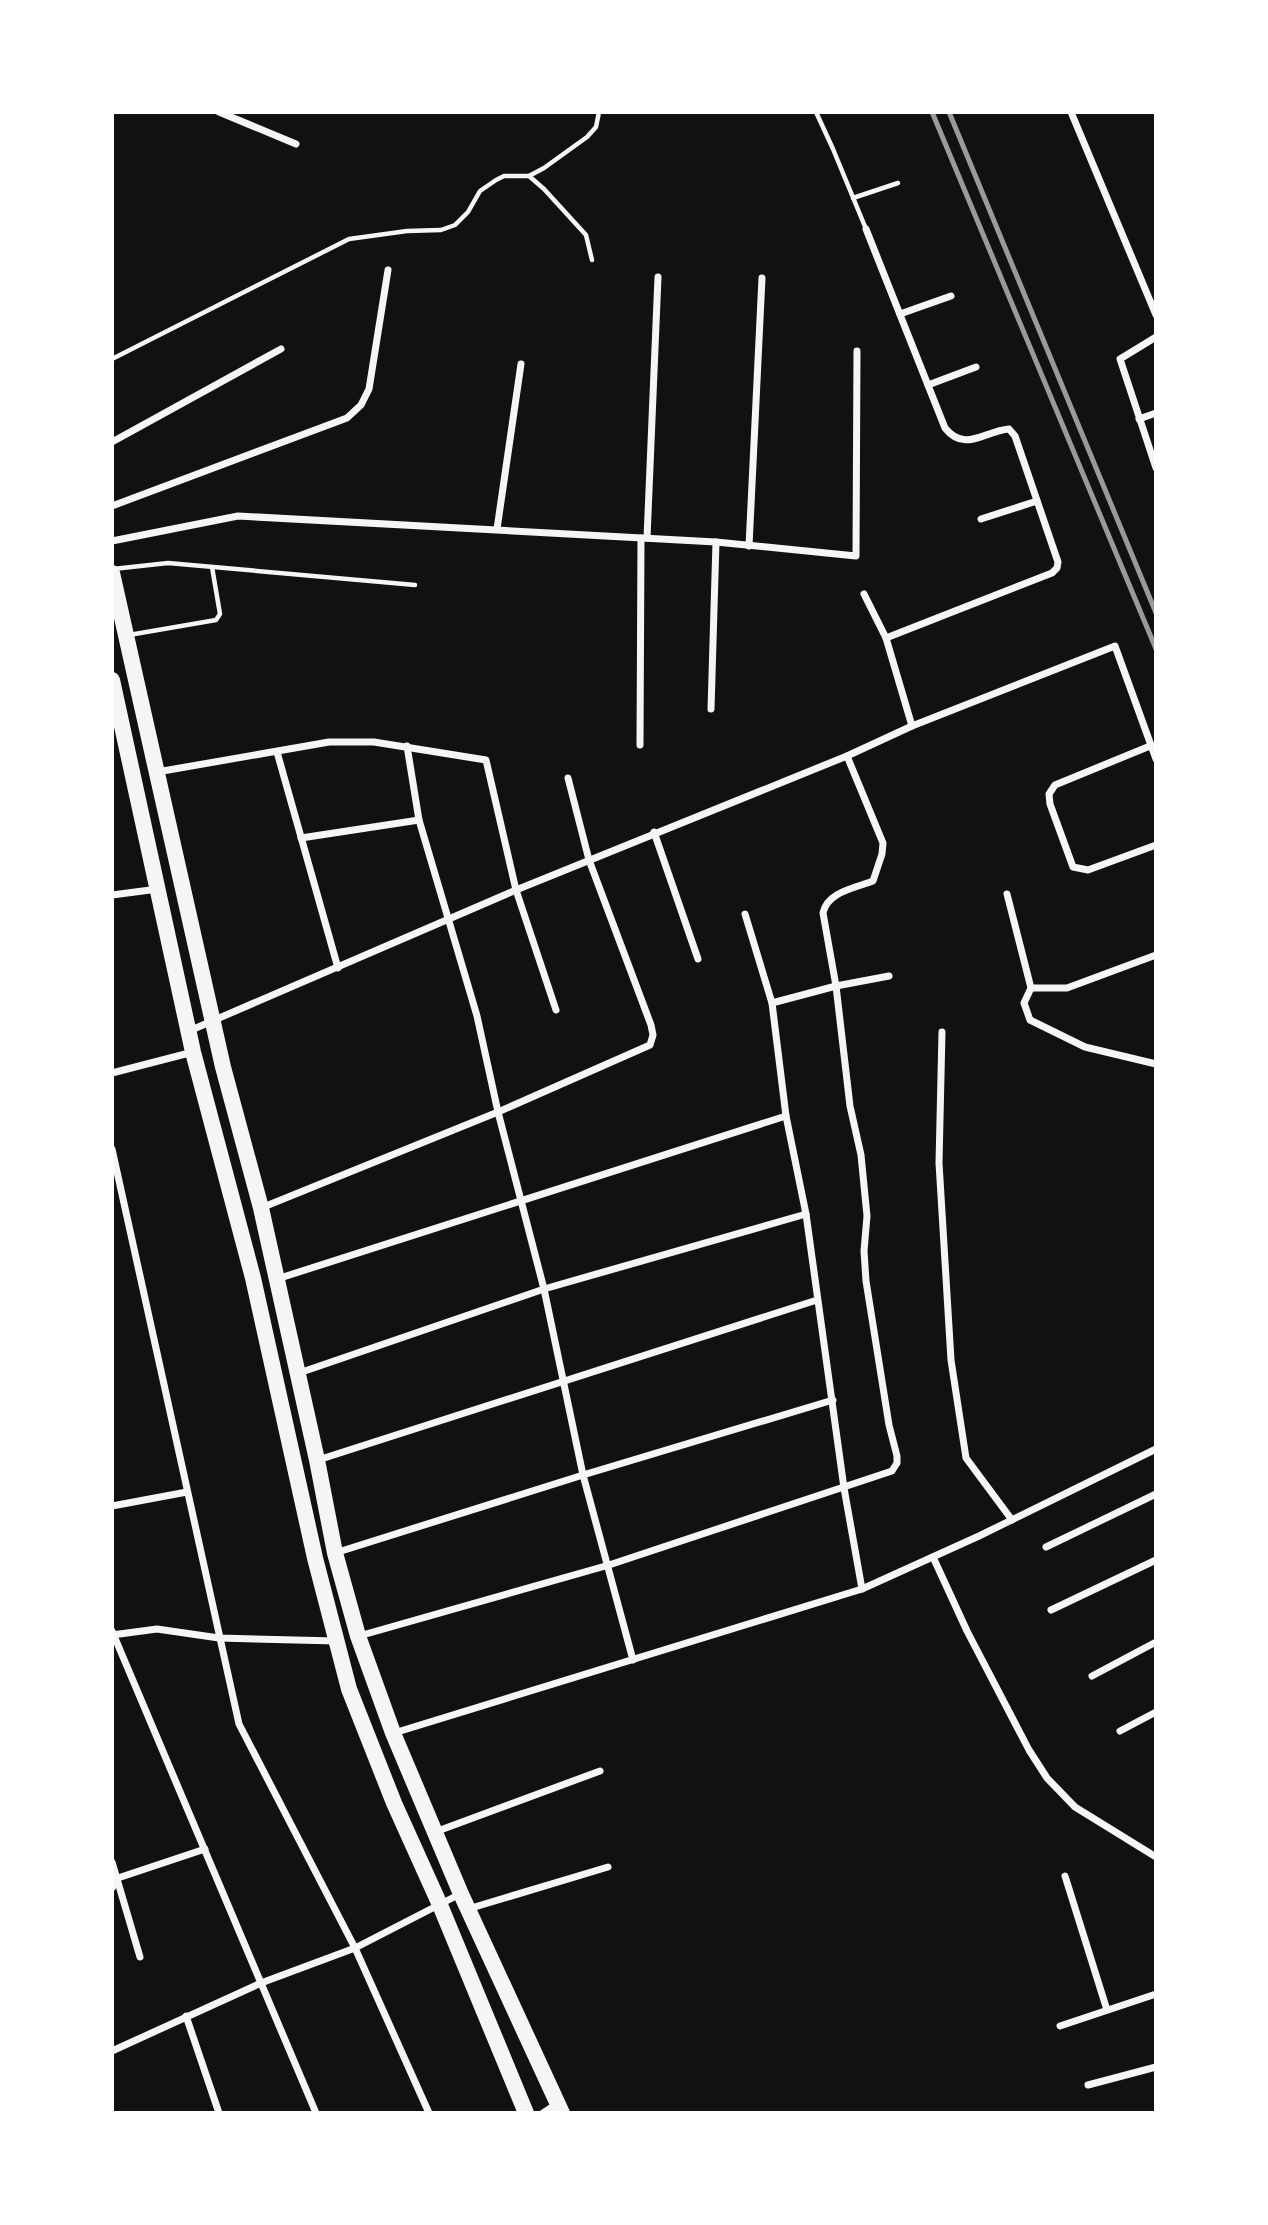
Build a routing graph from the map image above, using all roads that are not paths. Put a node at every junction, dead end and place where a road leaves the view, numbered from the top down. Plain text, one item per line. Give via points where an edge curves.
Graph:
1 (219, 112) edge
2 (599, 112) edge
3 (816, 112) edge
4 (1083, 112) edge
5 (1073, 115) edge
6 (296, 144) dead end
7 (529, 176) junction
8 (898, 183) dead end
9 (853, 198) junction
10 (866, 229) joint
11 (592, 260) dead end
12 (388, 270) dead end
13 (658, 277) dead end
14 (762, 278) dead end
15 (951, 296) dead end
16 (900, 314) junction
17 (1156, 314) edge
18 (1156, 337) edge
19 (281, 349) dead end
20 (857, 351) dead end
21 (112, 359) edge
22 (521, 364) dead end
23 (976, 368) dead end
24 (928, 385) junction
25 (1156, 413) edge
26 (1139, 419) junction
27 (112, 442) edge
28 (1156, 468) edge
29 (1037, 501) junction
30 (112, 506) edge
31 (981, 519) dead end
32 (497, 529) junction
33 (644, 538) junction
34 (112, 541) edge
35 (716, 542) junction
36 (749, 547) junction
37 (212, 567) junction
38 (112, 571) edge
39 (415, 585) dead end
40 (864, 594) dead end
41 (125, 636) junction
42 (886, 638) junction
43 (112, 681) edge
44 (711, 709) dead end
45 (912, 726) junction
46 (640, 745) dead end
47 (407, 746) junction
48 (1150, 746) junction
49 (277, 752) junction
50 (847, 756) junction
51 (1156, 759) edge
52 (155, 772) junction
53 (568, 778) dead end
54 (419, 820) junction
55 (654, 832) junction
56 (301, 838) junction
57 (1156, 845) edge
58 (589, 860) junction
59 (159, 889) junction
60 (516, 890) junction
61 (1007, 894) dead end
62 (112, 895) edge
63 (745, 914) dead end
64 (447, 919) junction
65 (1156, 955) edge
66 (698, 959) dead end
67 (338, 968) junction
68 (889, 976) dead end
69 (836, 986) junction
70 (1031, 988) junction
71 (772, 1003) junction
72 (556, 1010) dead end
73 (213, 1023) junction
74 (189, 1031) junction
75 (943, 1032) dead end
76 (193, 1052) junction
77 (1156, 1064) edge
78 (112, 1073) edge
79 (498, 1112) junction
80 (786, 1116) junction
81 (112, 1149) edge
82 (520, 1200) junction
83 (261, 1208) junction
84 (806, 1214) junction
85 (275, 1280) junction
86 (544, 1289) junction
87 (817, 1300) junction
88 (297, 1374) junction
89 (564, 1379) junction
90 (833, 1400) junction
91 (1154, 1450) edge
92 (317, 1460) junction
93 (1156, 1460) edge
94 (583, 1475) junction
95 (844, 1488) junction
96 (187, 1492) junction
97 (1156, 1494) edge
98 (112, 1506) edge
99 (1012, 1520) junction
100 (1046, 1547) dead end
101 (335, 1553) junction
102 (933, 1557) junction
103 (1156, 1560) edge
104 (609, 1565) junction
105 (862, 1589) junction
106 (1051, 1609) dead end
107 (113, 1633) edge
108 (358, 1636) junction
109 (219, 1638) junction
110 (337, 1642) junction
111 (1156, 1643) edge
112 (633, 1660) junction
113 (1092, 1676) dead end
114 (1156, 1712) edge
115 (1120, 1731) dead end
116 (393, 1733) junction
117 (600, 1771) dead end
118 (435, 1832) junction
119 (205, 1849) junction
120 (1156, 1857) edge
121 (112, 1862) edge
122 (608, 1867) dead end
123 (1065, 1876) dead end
124 (118, 1878) junction
125 (112, 1888) edge
126 (460, 1894) junction
127 (440, 1905) junction
128 (468, 1909) junction
129 (355, 1948) junction
130 (140, 1957) dead end
131 (261, 1983) junction
132 (1156, 1994) edge
133 (1107, 2010) junction
134 (186, 2016) junction
135 (1060, 2026) dead end
136 (112, 2051) edge
137 (1156, 2067) edge
138 (1087, 2085) dead end
139 (560, 2108) edge
140 (219, 2113) edge
141 (316, 2113) edge
142 (429, 2113) edge
143 (526, 2113) edge
144 (544, 2113) edge

1 - 6 street
2 - 7 lane via 592,132
3 - 9 lane
4 - 5 street
5 - 17 street
7 - 11 lane via 586,235
7 - 21 lane via 496,180 480,191 455,225 349,239
8 - 9 lane
9 - 10 lane
10 - 16 street
12 - 30 street via 369,389 347,418
13 - 33 street
14 - 36 street
15 - 16 street
16 - 24 street
18 - 26 street via 1120,359
19 - 27 street
20 - 36 street via 856,555
22 - 32 street
23 - 24 street
24 - 29 street via 951,437 960,441 1009,429
25 - 26 street
26 - 28 street
29 - 31 street
29 - 42 street via 1057,568
32 - 33 street
32 - 34 street via 237,516
33 - 35 street
33 - 46 street
35 - 36 street
35 - 44 street
37 - 38 lane via 168,563
37 - 39 lane
37 - 41 lane via 220,614 216,621
38 - 41 highway
40 - 42 street
41 - 52 highway
42 - 45 street
43 - 59 highway
45 - 48 street via 1115,646
45 - 50 street
47 - 49 street via 329,742
47 - 54 street
47 - 60 street via 488,761
48 - 51 street
48 - 57 street via 1055,785 1049,794 1073,867 1088,870
49 - 52 street
49 - 56 street
50 - 55 street
50 - 69 street via 883,843 873,881 831,898 824,906
52 - 73 highway
53 - 58 street
54 - 56 street
54 - 64 street
55 - 58 street
55 - 66 street
56 - 67 street
58 - 60 street
58 - 79 street via 651,1025 652,1040 647,1048
59 - 62 street
59 - 74 highway
60 - 64 street
60 - 72 street
61 - 70 street
63 - 71 street
64 - 67 street
64 - 79 street via 477,1016
65 - 70 street via 1067,988
67 - 73 street
68 - 69 street
69 - 71 street
69 - 95 street via 850,1106 861,1155 867,1216 866,1281 897,1456 892,1471
70 - 77 street via 1024,1003 1031,1020 1085,1047
71 - 80 street
73 - 74 street
73 - 83 highway
74 - 76 highway
75 - 99 street via 939,1163 953,1372 966,1458
76 - 78 street
76 - 110 highway via 253,1278 314,1558
79 - 82 street
79 - 83 street
80 - 82 street
80 - 84 street
81 - 96 street
82 - 85 street
82 - 86 street
83 - 85 highway
84 - 86 street
84 - 87 street
85 - 88 highway
86 - 88 street
86 - 89 street
87 - 89 street
87 - 90 street
88 - 92 highway
89 - 92 street
89 - 94 street
90 - 94 street
90 - 95 street
91 - 93 street
91 - 99 street
92 - 101 highway
94 - 101 street
94 - 104 street
95 - 104 street
95 - 105 street
96 - 98 street
96 - 109 street
97 - 100 street
99 - 102 street
101 - 108 highway
102 - 105 street
102 - 120 street via 967,1631 1047,1778 1074,1807
103 - 106 street
104 - 108 street
104 - 112 street
105 - 112 street
107 - 109 street via 157,1629
107 - 119 street
108 - 116 highway
109 - 110 street
109 - 129 street via 239,1724
110 - 127 highway via 354,1702
111 - 113 street
112 - 116 street
114 - 115 street
116 - 118 highway
117 - 118 street
118 - 126 highway
119 - 124 street
119 - 131 street
121 - 124 street
122 - 128 street
123 - 133 street
124 - 125 street
124 - 130 street
126 - 127 street
126 - 128 highway
127 - 129 street
127 - 143 highway
128 - 139 highway
129 - 131 street
129 - 142 street
131 - 134 street
131 - 141 street
132 - 133 street
133 - 135 street
134 - 136 street
134 - 140 street
137 - 138 street
139 - 144 street

